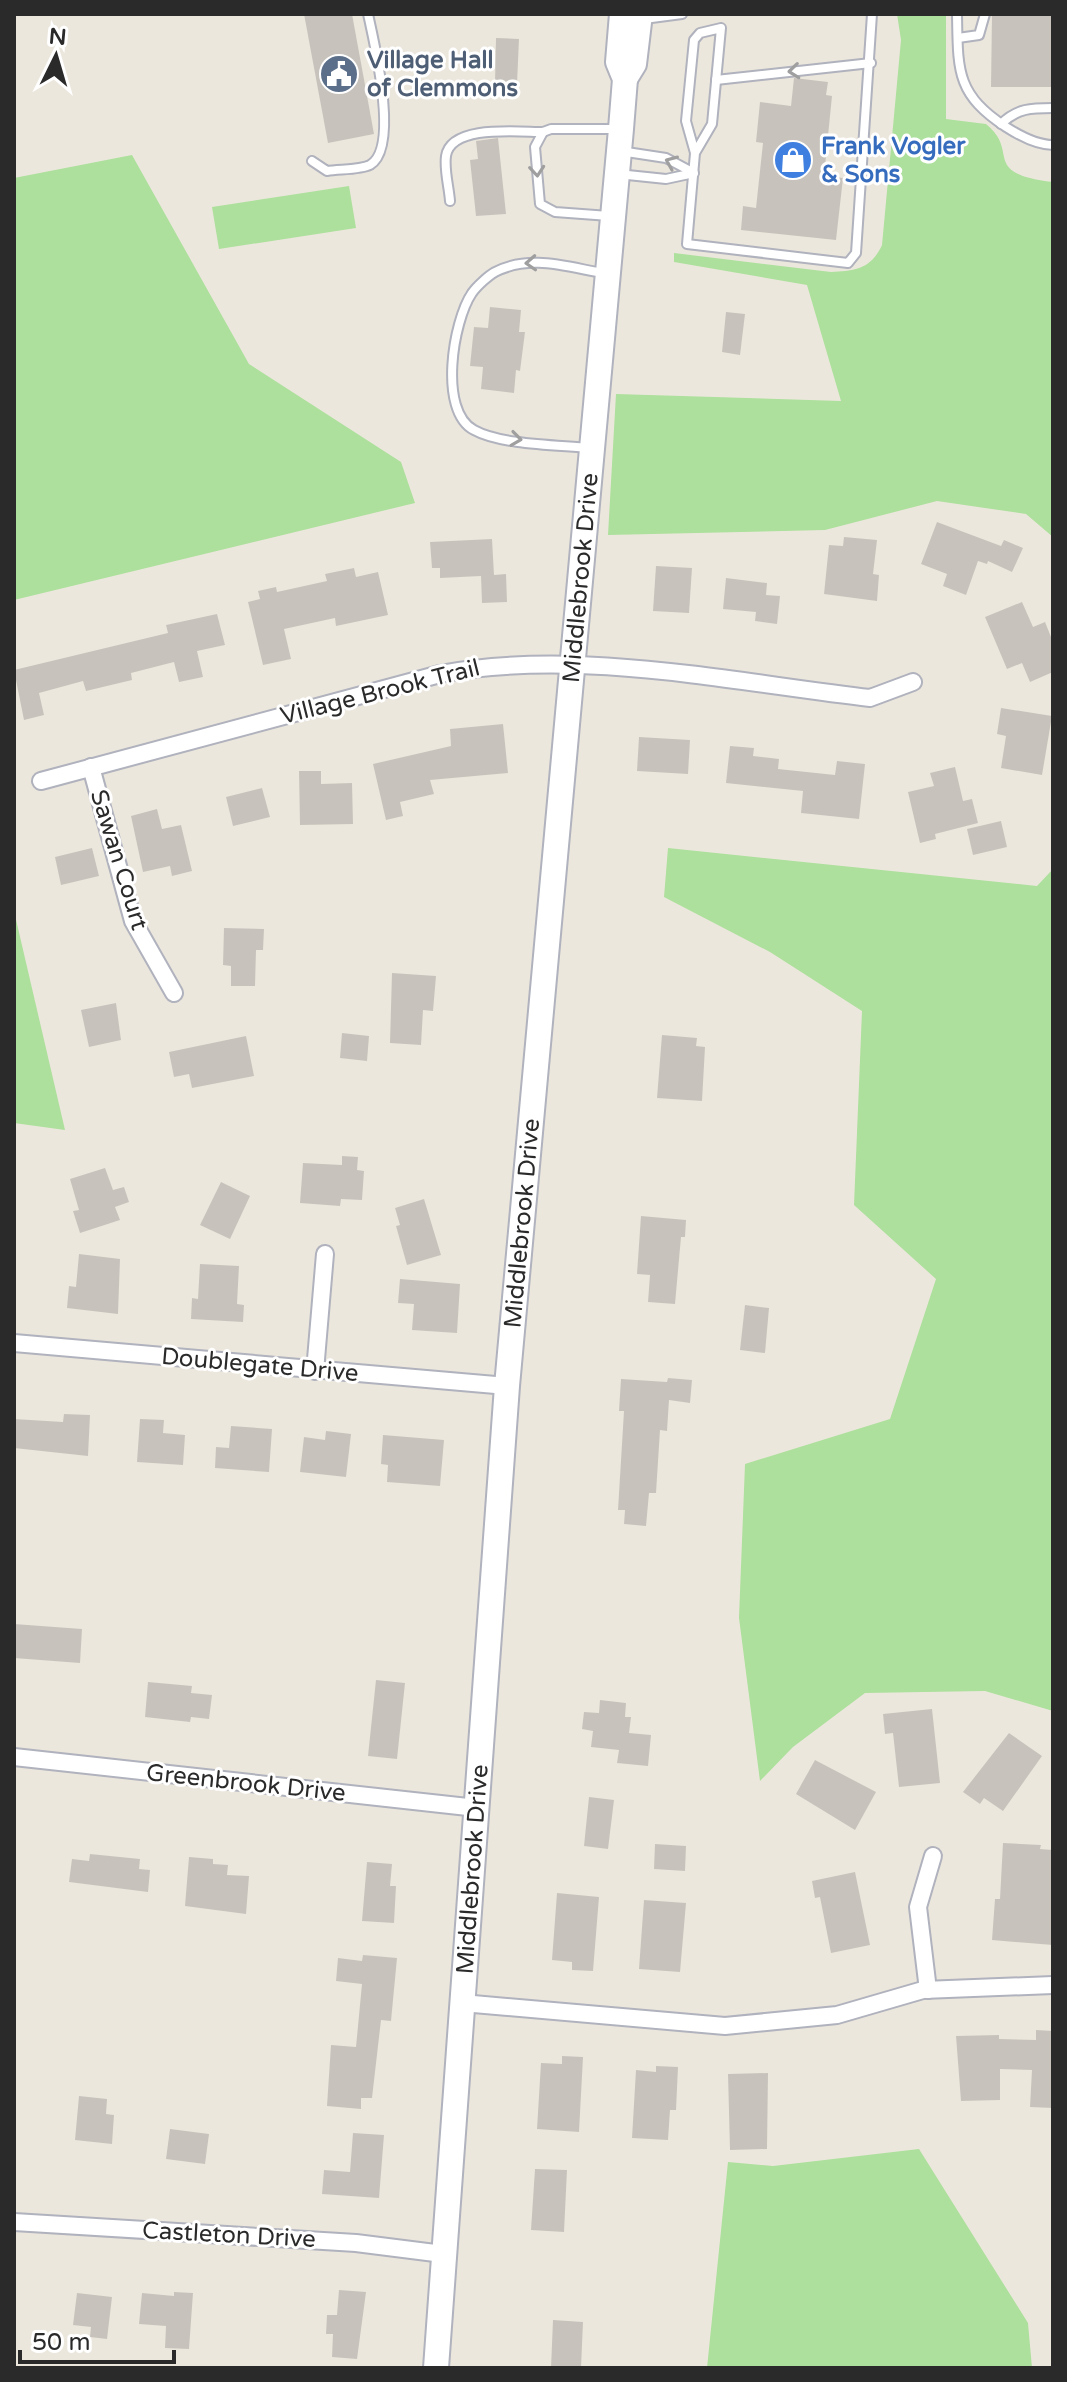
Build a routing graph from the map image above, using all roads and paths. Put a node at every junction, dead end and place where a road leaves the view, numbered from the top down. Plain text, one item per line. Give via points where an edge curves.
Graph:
1 (368, 14) edge
2 (682, 14) edge
3 (872, 14) edge
4 (957, 14) edge
5 (985, 14) edge
6 (634, 16) edge
7 (958, 38) junction
8 (871, 63) junction
9 (716, 80) junction
10 (1053, 108) edge
11 (1001, 124) junction
12 (543, 132) junction
13 (1053, 145) edge
14 (619, 151) junction
15 (695, 153) junction
16 (312, 161) dead end
17 (694, 173) junction
18 (450, 201) dead end
19 (613, 216) junction
20 (608, 274) junction
21 (590, 448) junction
22 (572, 663) junction
23 (913, 682) dead end
24 (91, 767) junction
25 (41, 781) dead end
26 (174, 993) dead end
27 (325, 1254) dead end
28 (14, 1343) edge
29 (315, 1371) junction
30 (507, 1386) junction
31 (14, 1757) edge
32 (477, 1808) junction
33 (933, 1856) dead end
34 (1053, 1985) edge
35 (928, 1990) junction
36 (462, 2003) junction
37 (14, 2222) edge
38 (443, 2254) junction
39 (436, 2368) edge

1 - 16 lane via 380,76 382,152 370,165 327,171
2 - 6 lane
3 - 8 lane
4 - 7 lane
5 - 7 lane via 979,35
6 - 14 street, Middlebrook Drive via 618,62 625,79
7 - 11 lane via 959,68 968,94
8 -> 9 lane
8 - 17 lane via 856,253 848,263 687,244
9 - 15 lane via 712,124
9 - 15 lane via 721,28 694,40 686,121
10 - 11 lane via 1011,113
11 - 13 lane
12 - 14 lane via 565,128
12 - 18 lane via 478,133 453,141 446,155
12 -> 19 lane via 535,147 540,204 546,210
17 -> 14 lane via 666,158
14 - 17 lane via 666,179
14 - 19 street, Middlebrook Drive
15 - 17 lane
19 - 20 street, Middlebrook Drive
20 - 21 street, Middlebrook Drive
20 -> 21 lane via 539,262 493,273 472,292 451,368 459,417 474,430
21 - 22 street, Middlebrook Drive
22 - 23 street, Village Brook Trail via 870,698
22 - 24 street, Village Brook Trail via 489,665 440,674
22 - 30 street, Middlebrook Drive
24 - 25 street, Village Brook Trail
24 - 26 street, Sawan Court via 133,921
27 - 29 street
28 - 29 street, Doublegate Drive
29 - 30 street, Doublegate Drive
30 - 32 street, Middlebrook Drive
31 - 32 street, Greenbrook Drive
32 - 36 street, Middlebrook Drive
33 - 35 street via 918,1907
34 - 35 street
35 - 36 street via 837,2015 725,2026
36 - 38 street, Middlebrook Drive
37 - 38 street, Castleton Drive via 356,2243
38 - 39 street, Middlebrook Drive

